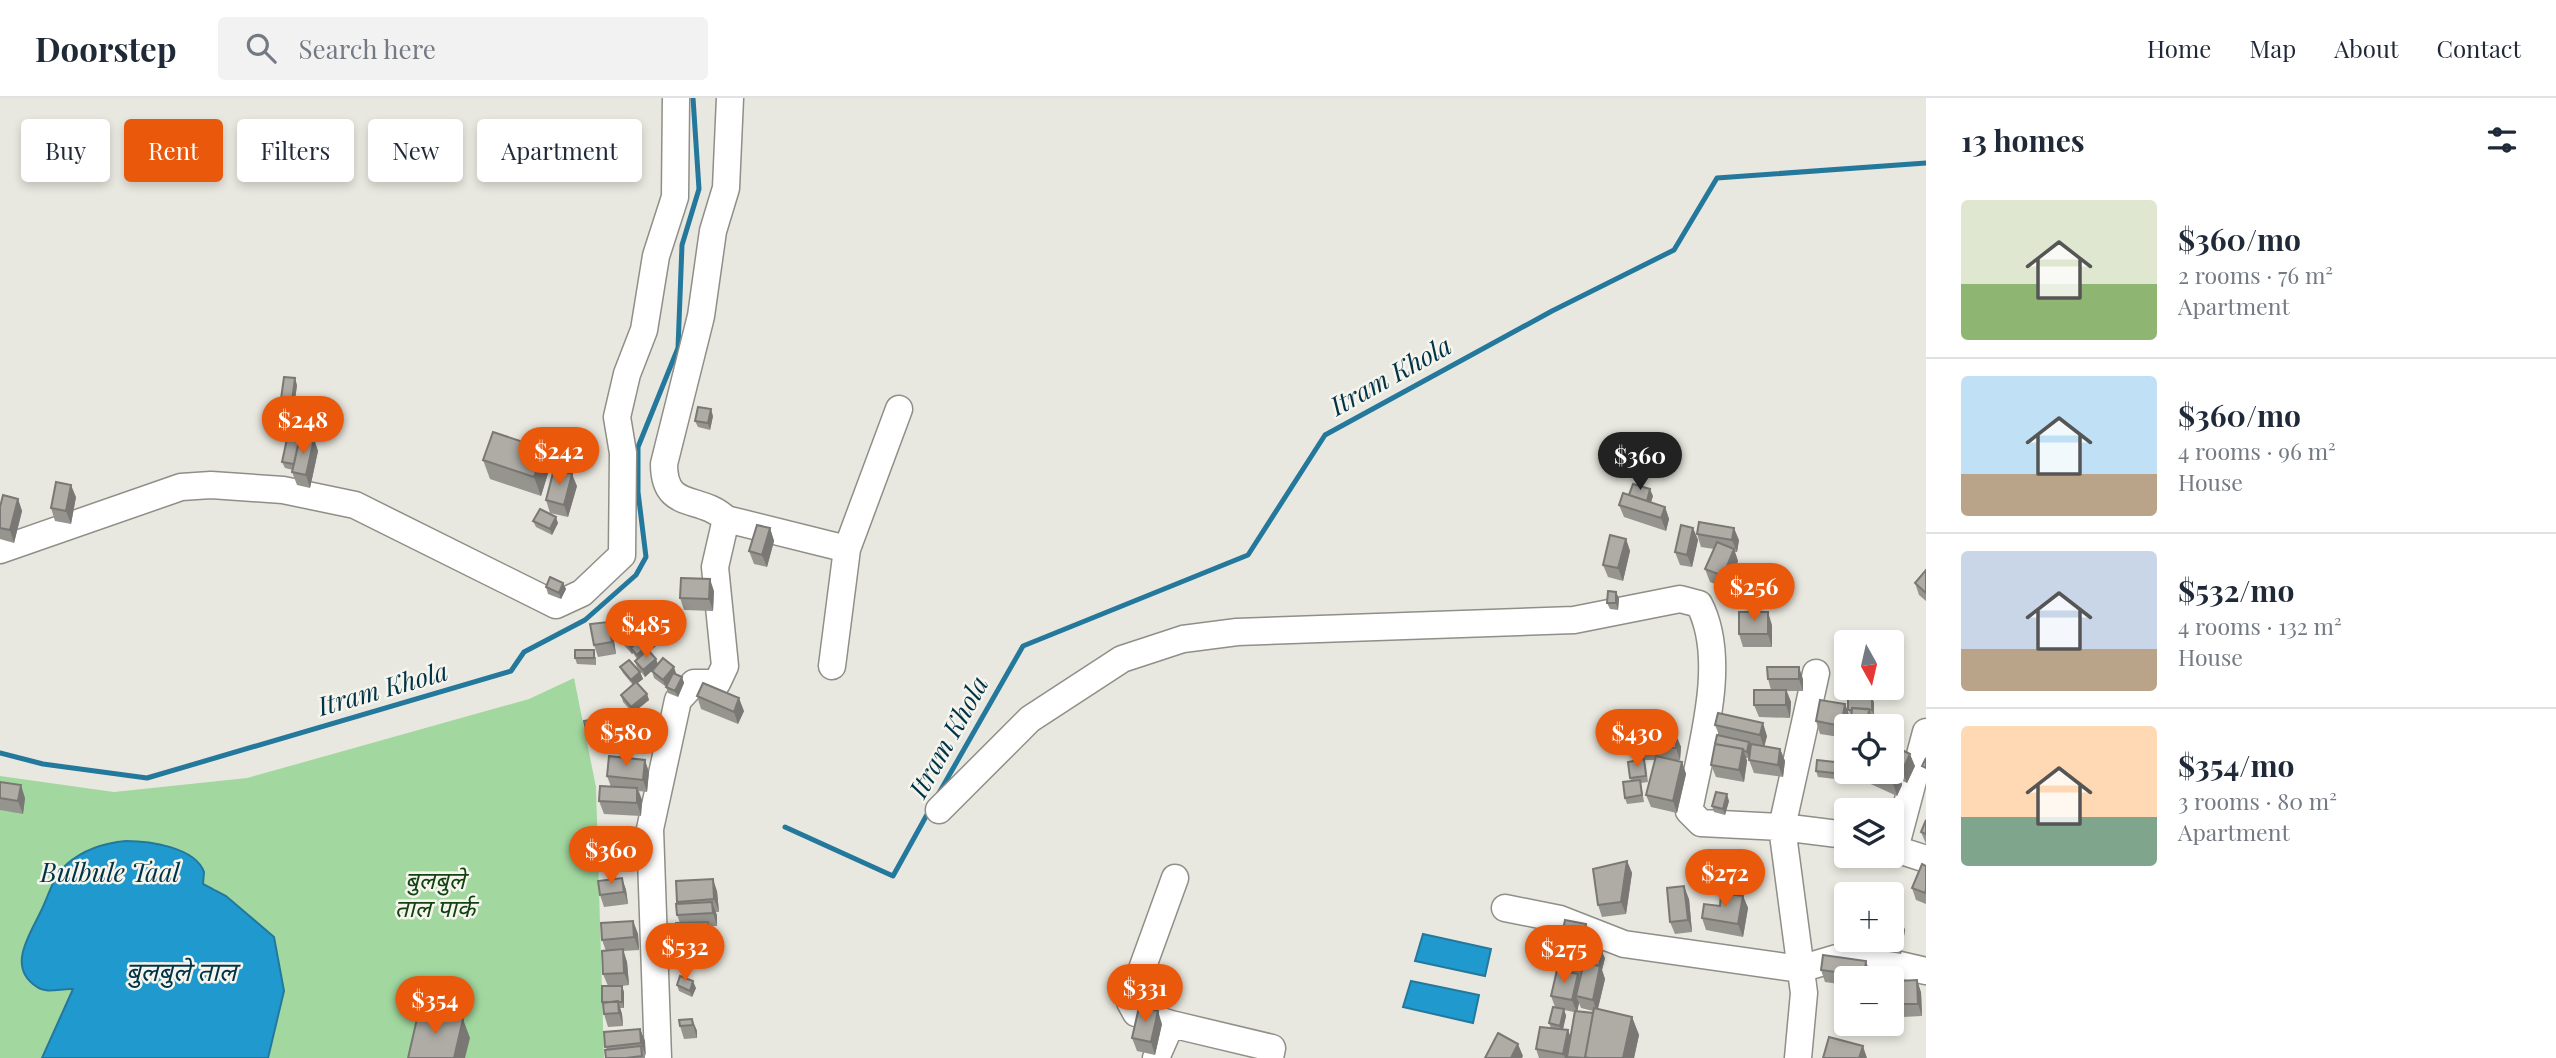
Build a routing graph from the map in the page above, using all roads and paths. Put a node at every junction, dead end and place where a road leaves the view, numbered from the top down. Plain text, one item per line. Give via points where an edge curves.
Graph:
1 (676, 98) edge
2 (730, 98) edge
3 (899, 409) dead end
4 (726, 519) junction
5 (847, 549) junction
6 (0, 550) edge
7 (832, 666) dead end
8 (1816, 673) dead end
9 (1926, 732) edge
10 (1904, 809) edge
11 (939, 810) dead end
12 (1782, 827) junction
13 (1834, 834) edge
14 (1904, 852) edge
15 (1926, 859) edge
16 (1175, 878) dead end
17 (1505, 908) dead end
18 (1800, 970) junction
19 (1926, 971) edge
20 (1171, 1024) junction
21 (658, 1058) edge
22 (1156, 1058) edge
23 (1270, 1058) edge
24 (1798, 1058) edge

1 - 6 street via 675,197 656,256 644,330 617,417 623,453 622,555 582,593 556,605 355,505 284,490 181,487
2 - 4 street via 726,188 713,231 701,316 664,464 664,483 672,493
3 - 5 street
4 - 5 street
4 - 21 street via 714,583 725,666 717,684 694,683 678,700 650,829
5 - 7 street
8 - 12 street
9 - 10 street
11 - 12 street via 1030,719 1122,659 1183,639 1237,632 1574,620 1680,599 1699,604 1708,620 1714,669 1689,811 1701,823
12 - 13 street
12 - 18 street
14 - 15 street
16 - 20 street via 1130,1002 1136,1013
17 - 18 street via 1560,919 1624,944
18 - 19 street via 1837,958 1878,960
18 - 24 street via 1804,993
20 - 22 street
20 - 23 street via 1272,1048

